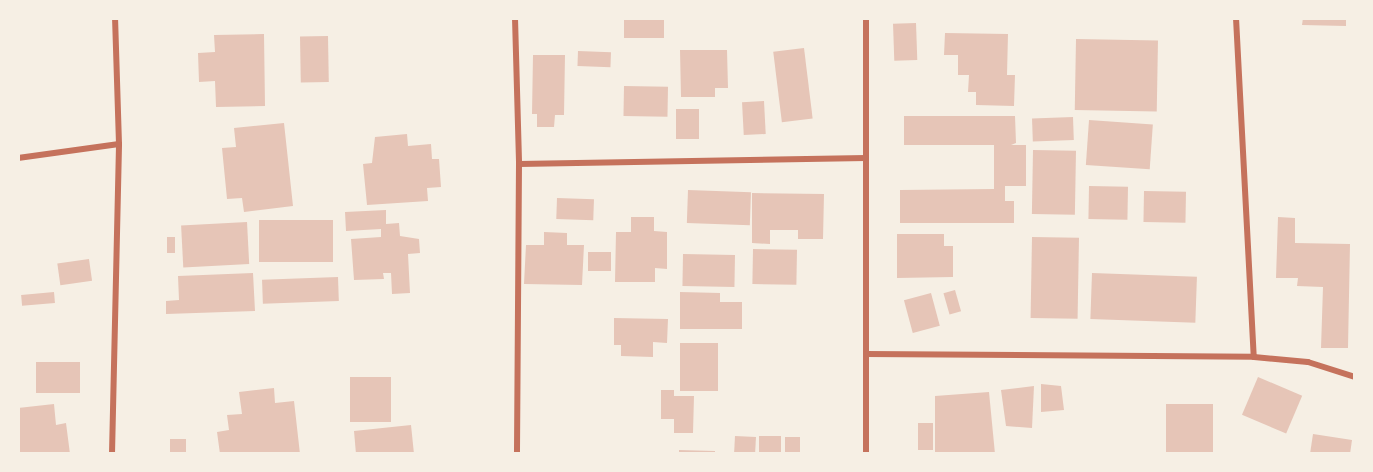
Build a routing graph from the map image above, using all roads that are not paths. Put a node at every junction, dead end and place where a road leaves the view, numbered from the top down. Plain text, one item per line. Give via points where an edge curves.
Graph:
1 (115, 18) edge
2 (515, 18) edge
3 (866, 18) edge
4 (1236, 18) edge
5 (118, 144) junction
6 (18, 158) edge
7 (866, 158) junction
8 (519, 164) junction
9 (866, 354) junction
10 (1254, 357) junction
11 (1355, 376) edge
12 (112, 454) edge
13 (517, 454) edge
14 (866, 454) edge

1 - 5 street
2 - 8 street
3 - 7 street
4 - 10 street
5 - 6 street
5 - 12 street
7 - 8 street
7 - 9 street
8 - 13 street
9 - 10 street
9 - 14 street
10 - 11 street via 1308,362

